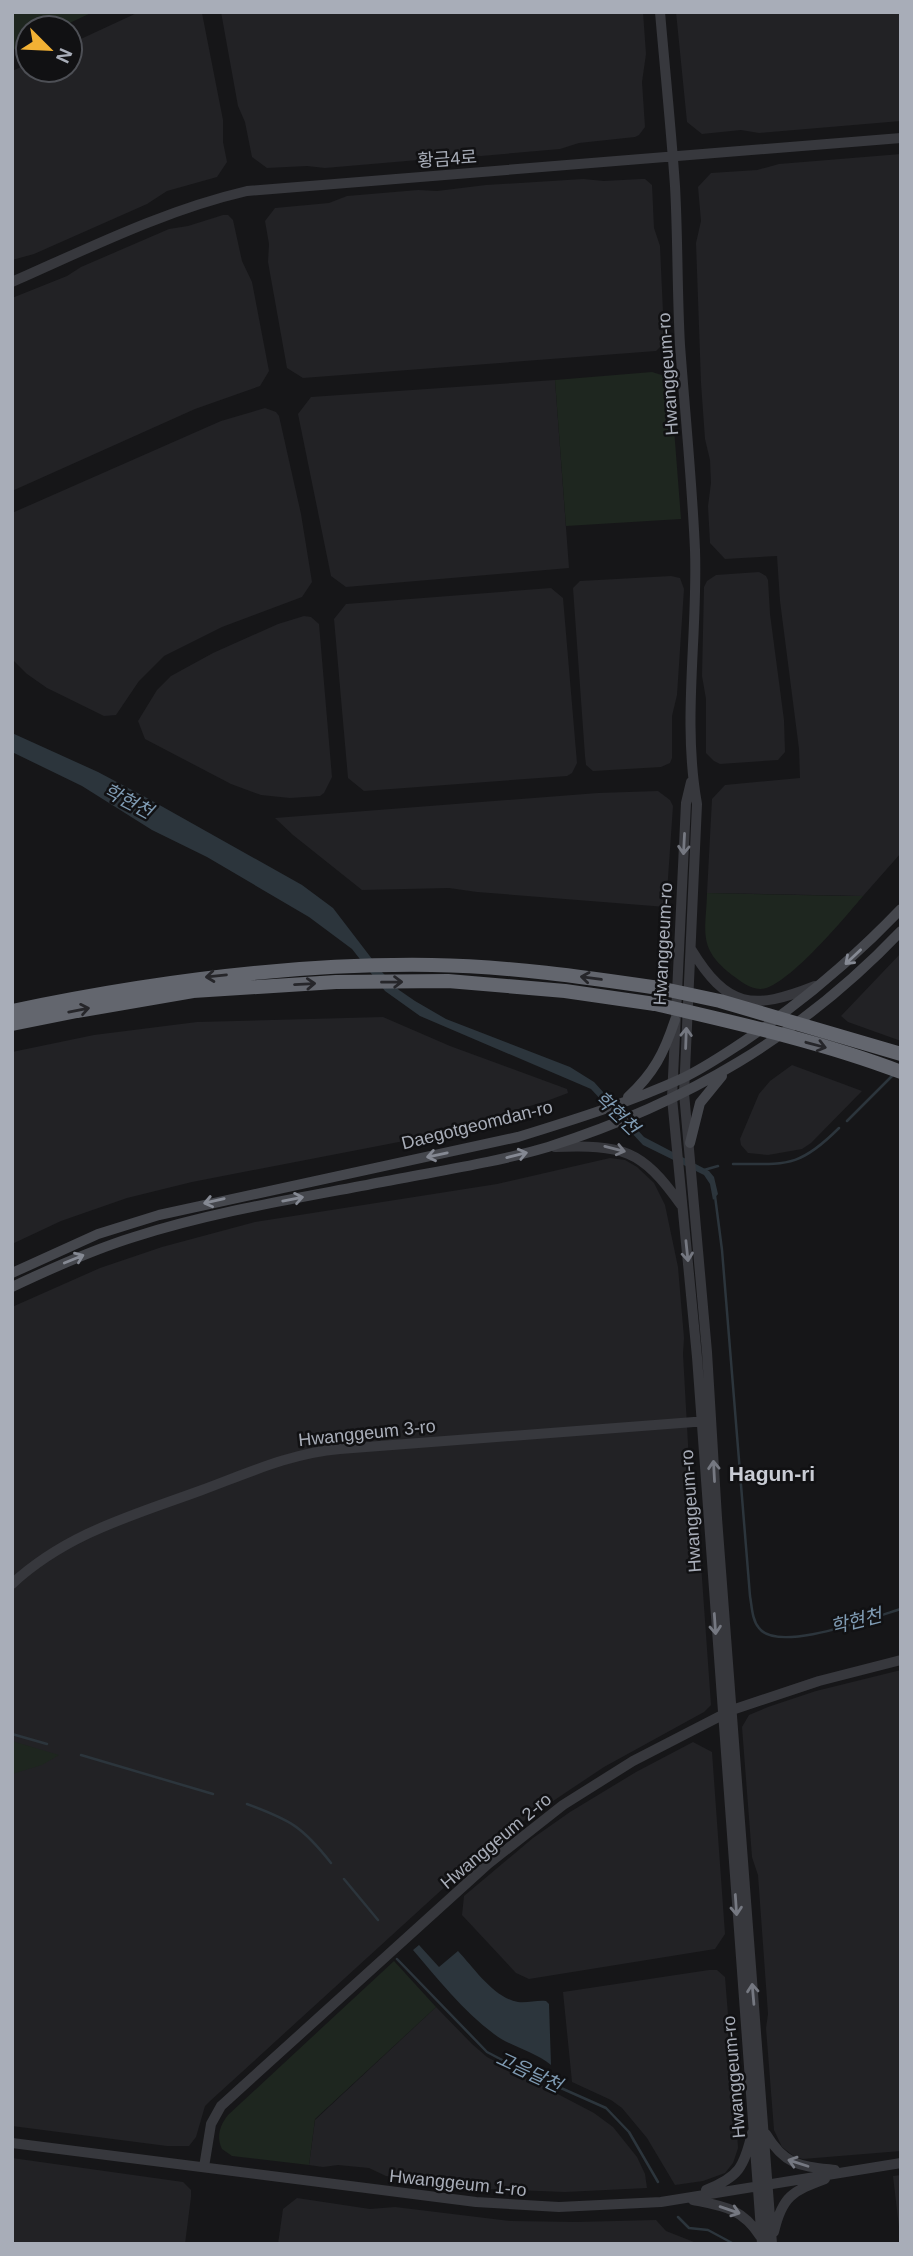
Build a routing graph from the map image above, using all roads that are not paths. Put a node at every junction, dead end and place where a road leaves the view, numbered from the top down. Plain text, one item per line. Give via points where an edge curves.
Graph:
1 (660, 12) edge
2 (901, 138) edge
3 (672, 157) junction
4 (12, 282) edge
5 (692, 777) junction
6 (901, 908) edge
7 (901, 931) edge
8 (690, 948) junction
9 (822, 984) junction
10 (12, 1011) edge
11 (675, 1020) junction
12 (12, 1024) edge
13 (901, 1054) edge
14 (731, 1066) junction
15 (901, 1072) edge
16 (684, 1077) junction
17 (672, 1082) junction
18 (684, 1093) junction
19 (630, 1097) junction
20 (671, 1098) junction
21 (691, 1128) junction
22 (690, 1143) joint
23 (547, 1147) junction
24 (682, 1206) junction
25 (12, 1273) edge
26 (12, 1287) edge
27 (706, 1421) junction
28 (12, 1584) edge
29 (901, 1660) edge
30 (727, 1712) junction
31 (754, 2123) junction
32 (764, 2131) junction
33 (12, 2143) edge
34 (901, 2163) edge
35 (204, 2167) junction
36 (846, 2172) junction
37 (763, 2185) junction
38 (686, 2199) junction
39 (767, 2242) edge

1 - 3 street, Hwanggeum-ro
2 - 3 street, 황금4로
3 - 4 street, 황금4로 via 247,191 159,218
3 - 5 street, Hwanggeum-ro via 695,553
5 - 8 street, Hwanggeum-ro via 696,803
5 -> 11 street, Hwanggeum-ro via 686,803
6 -> 9 main road, Daegotgeomdan-ro
7 - 14 main road, Daegotgeomdan-ro via 843,989
8 - 9 street via 711,980 738,997 770,1000
16 -> 8 street, Hwanggeum-ro
9 - 16 main road, Daegotgeomdan-ro via 768,1025
13 -> 10 highway, bridge via 720,1001 659,988 564,974 434,965 332,967 155,984
11 - 17 street, Hwanggeum-ro
11 - 19 main road via 661,1058
12 -> 15 highway, bridge via 193,991 448,981 655,1004
14 - 18 main road, Daegotgeomdan-ro
14 - 21 main road via 704,1096
16 - 17 main road, Daegotgeomdan-ro
16 - 18 street, Hwanggeum-ro
17 - 19 main road, Daegotgeomdan-ro
17 - 20 street, Hwanggeum-ro
18 - 20 main road, Daegotgeomdan-ro
18 - 21 street, Hwanggeum-ro
19 -> 25 main road, Daegotgeomdan-ro via 550,1127 475,1147 159,1215 98,1234
20 - 23 main road, Daegotgeomdan-ro
20 - 24 street, Hwanggeum-ro
21 - 22 main road
22 - 27 street, Hwanggeum-ro
23 -> 24 street via 611,1147 634,1155 658,1174
26 -> 23 main road, Daegotgeomdan-ro via 97,1250 160,1230
24 -> 27 street, Hwanggeum-ro
27 - 28 street, Hwanggeum 3-ro via 297,1455 91,1530 48,1555
27 - 30 street, Hwanggeum-ro
29 - 30 street, Hwanggeum 2-ro
30 -> 31 street, Hwanggeum-ro via 739,1955
32 -> 30 street, Hwanggeum-ro
30 - 35 street, Hwanggeum 2-ro via 597,1783 488,1864 221,2106 211,2124
31 - 37 street, Hwanggeum-ro
31 - 38 street via 744,2161 735,2175
36 -> 32 street via 793,2163 780,2155
32 - 37 street, Hwanggeum-ro
33 - 35 street, Hwanggeum 1-ro
34 - 36 street, Hwanggeum 1-ro
35 - 38 street, Hwanggeum 1-ro via 512,2206 598,2207
36 - 37 street, Hwanggeum 1-ro
36 - 39 street via 786,2199
37 - 38 street, Hwanggeum 1-ro
37 - 39 street, Hwanggeum-ro
38 -> 39 street via 741,2214

